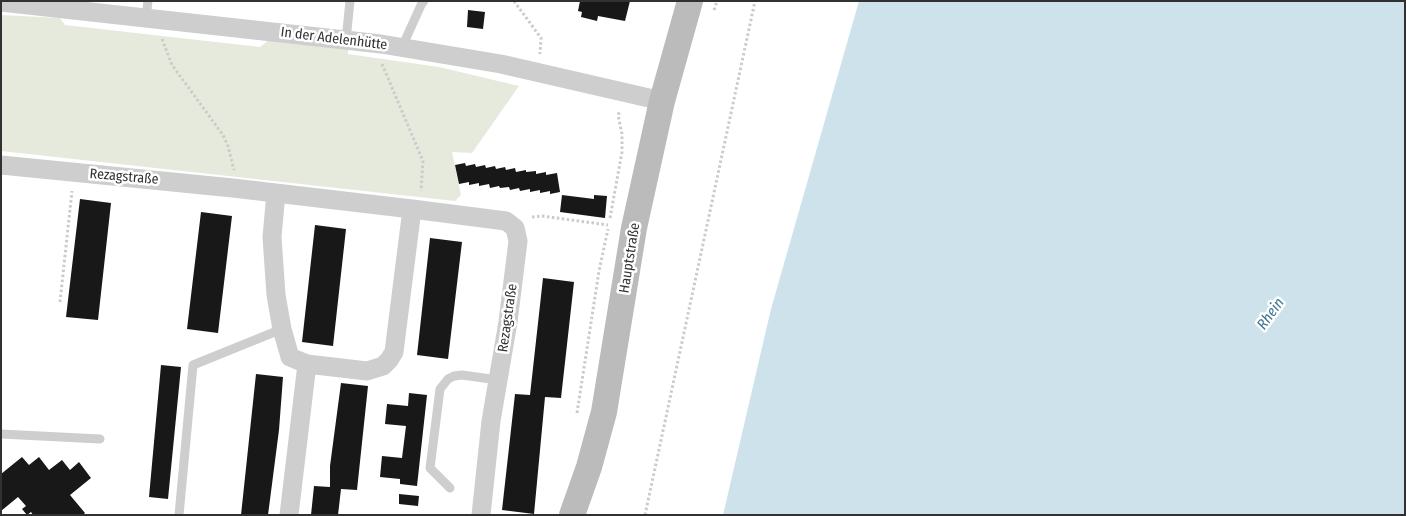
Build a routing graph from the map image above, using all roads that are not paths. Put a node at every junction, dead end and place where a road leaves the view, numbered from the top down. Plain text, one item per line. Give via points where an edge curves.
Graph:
1 (350, 1) edge
2 (424, 1) edge
3 (690, 1) edge
4 (1, 2) edge
5 (26, 3) edge
6 (151, 13) edge
7 (346, 40) junction
8 (402, 47) junction
9 (662, 100) junction
10 (1, 166) edge
11 (276, 193) junction
12 (415, 209) junction
13 (282, 329) junction
14 (307, 364) junction
15 (498, 380) junction
16 (1, 434) edge
17 (100, 439) dead end
18 (450, 488) dead end
19 (179, 515) edge
20 (290, 515) edge
21 (481, 515) edge
22 (572, 515) edge

1 - 7 lane
2 - 8 lane
3 - 9 main road, Hauptstraße
4 - 5 street, In der Adelenhütte
5 - 6 street, In der Adelenhütte
6 - 7 street, In der Adelenhütte
7 - 8 street, In der Adelenhütte
8 - 9 street, In der Adelenhütte via 501,64
9 - 22 main road, Hauptstraße via 634,228 604,412
10 - 11 street, Rezagstraße
11 - 12 street, Rezagstraße
11 - 13 street via 272,261
12 - 14 street via 394,352 389,360 383,366 367,371
12 - 15 street, Rezagstraße via 506,221 516,228 518,241
13 - 14 street via 290,357
13 - 19 lane via 193,365
14 - 20 street
15 - 18 lane via 454,376 440,389 430,468
15 - 21 street, Rezagstraße
16 - 17 lane

